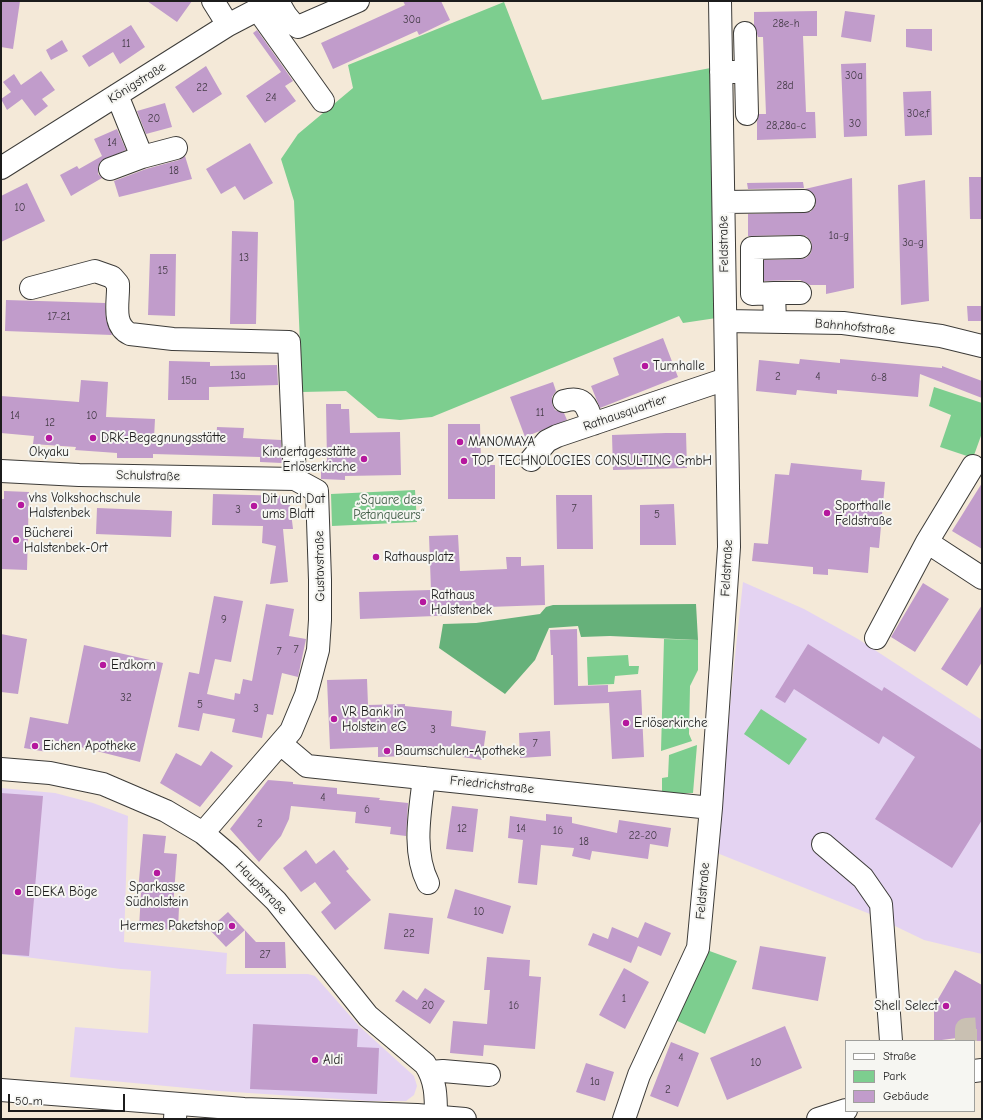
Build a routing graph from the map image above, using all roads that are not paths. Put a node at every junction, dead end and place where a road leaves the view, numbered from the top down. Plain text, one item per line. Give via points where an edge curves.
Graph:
1 (214, 1) edge
2 (278, 1) edge
3 (358, 1) edge
4 (720, 1) edge
5 (266, 5) edge
6 (228, 25) junction
7 (745, 33) dead end
8 (721, 72) junction
9 (746, 72) junction
10 (117, 95) junction
11 (323, 101) dead end
12 (747, 114) dead end
13 (176, 148) dead end
14 (142, 157) junction
15 (1, 168) edge
16 (110, 169) dead end
17 (804, 201) dead end
18 (724, 202) junction
19 (800, 247) dead end
20 (31, 288) dead end
21 (800, 292) dead end
22 (774, 293) junction
23 (726, 321) junction
24 (775, 322) junction
25 (982, 346) edge
26 (726, 379) junction
27 (564, 401) dead end
28 (593, 424) junction
29 (531, 460) dead end
30 (973, 466) dead end
31 (1, 471) edge
32 (295, 479) junction
33 (927, 542) junction
34 (982, 578) edge
35 (876, 638) dead end
36 (281, 744) junction
37 (1, 769) edge
38 (424, 778) junction
39 (711, 808) junction
40 (203, 833) junction
41 (823, 844) dead end
42 (428, 883) dead end
43 (891, 1040) edge
44 (430, 1072) junction
45 (489, 1075) dead end
46 (1, 1090) edge
47 (845, 1110) edge
48 (175, 1111) edge
49 (436, 1116) junction
50 (464, 1119) edge
51 (624, 1119) edge
52 (818, 1119) edge

1 - 6 street
2 - 3 street via 285,15 298,27
4 - 8 street, Feldstraße
5 - 6 street, Königstraße
5 - 11 street
6 - 10 street, Königstraße
7 - 9 street
8 - 9 street
8 - 18 street, Feldstraße
9 - 12 street
10 - 14 street
10 - 15 street, Königstraße
13 - 14 street
14 - 16 street
17 - 18 street
18 - 23 street, Feldstraße
19 - 22 street via 752,248 752,294
20 - 32 street via 95,271 112,277 118,284 118,318 124,331 135,335 173,338 289,342
21 - 22 street
22 - 24 street
23 - 24 street, Bahnhofstraße
23 - 26 street, Feldstraße
24 - 25 street, Bahnhofstraße via 843,323 941,336
26 - 28 street, Rathausquartier
26 - 39 street, Feldstraße via 729,547
27 - 28 street via 572,399 583,402
28 - 29 street, Rathausquartier via 548,441
30 - 33 street
31 - 32 street, Schulstraße
32 - 36 street, Gustavstraße via 317,491 320,620 318,650 306,696 291,731
33 - 34 street
33 - 35 street
36 - 38 street, Friedrichstraße via 307,766
36 - 40 street, Gustavstraße
37 - 40 street, Hauptstraße via 50,773 103,784 160,808
38 - 39 street, Friedrichstraße
38 - 42 street via 418,856
39 - 51 street, Feldstraße via 698,948 640,1075
40 - 44 street, Hauptstraße via 276,901 368,1016 419,1058
41 - 43 street via 863,878 881,904
44 - 45 street
44 - 49 street, Hauptstraße via 436,1091
46 - 48 street
47 - 52 street
48 - 49 street via 244,1109
49 - 50 street

